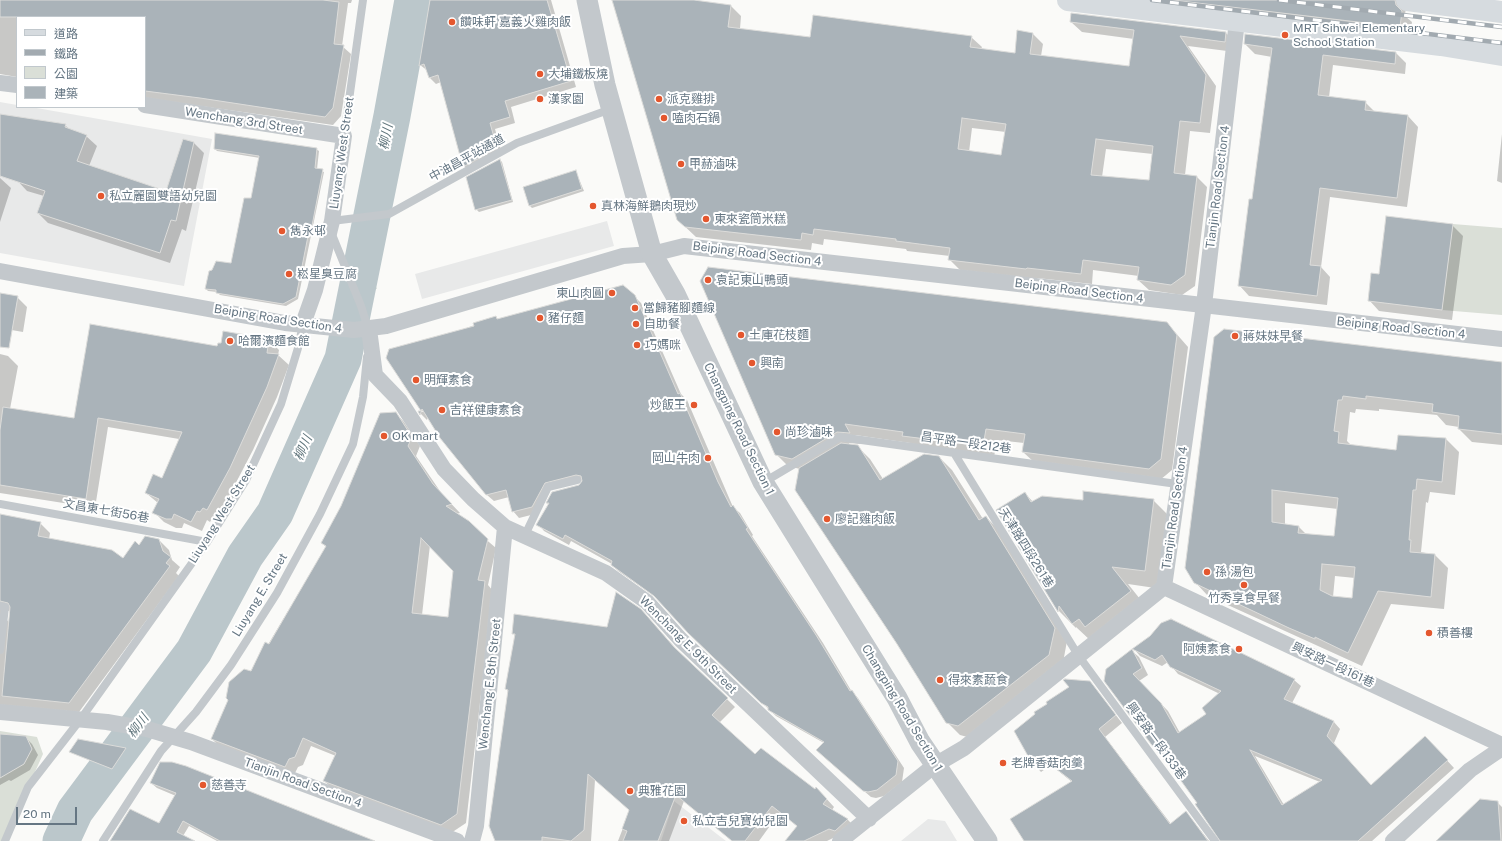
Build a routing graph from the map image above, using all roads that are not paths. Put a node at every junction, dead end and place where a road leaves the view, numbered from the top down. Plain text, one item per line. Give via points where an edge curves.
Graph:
1 (363, 0) edge
2 (587, 0) edge
3 (1068, 0) edge
4 (1407, 0) edge
5 (1502, 12) edge
6 (1237, 21) junction
7 (1502, 55) edge
8 (0, 83) edge
9 (16, 86) edge
10 (146, 106) edge
11 (612, 109) junction
12 (344, 136) junction
13 (331, 225) junction
14 (652, 254) junction
15 (0, 271) edge
16 (1204, 305) junction
17 (303, 324) junction
18 (361, 330) junction
19 (1502, 339) edge
20 (954, 453) junction
21 (577, 480) dead end
22 (763, 482) junction
23 (1177, 484) junction
24 (0, 504) edge
25 (505, 526) junction
26 (525, 535) junction
27 (207, 542) junction
28 (1164, 587) junction
29 (0, 606) edge
30 (0, 650) edge
31 (1078, 655) junction
32 (0, 712) edge
33 (80, 720) junction
34 (173, 736) junction
35 (1502, 746) edge
36 (936, 765) junction
37 (869, 819) junction
38 (5, 841) edge
39 (103, 841) edge
40 (457, 841) edge
41 (472, 841) edge
42 (840, 841) edge
43 (987, 841) edge
44 (1215, 841) edge
45 (1393, 841) edge

1 - 12 lane, Liuyang West Street
2 - 11 street, Changping Road Section 1
3 - 6 main road
4 - 5 main road
6 - 7 main road via 1441,45
6 - 16 street, Tianjin Road Section 4
8 - 9 street
10 - 12 street, Wenchang 3rd Street
11 - 13 lane, 中油昌平站通道 via 518,143 389,214 351,219
11 - 14 street, Changping Road Section 1
12 - 13 street, Liuyang West Street
13 - 17 street, Liuyang West Street via 315,290
13 - 18 lane via 361,306
14 - 16 street, Beiping Road Section 4 via 684,246
14 - 18 street, Beiping Road Section 4 via 623,256 386,326
14 - 22 street, Changping Road Section 1 via 675,294
15 - 17 street, Beiping Road Section 4 via 285,323
16 - 19 street, Beiping Road Section 4
16 - 23 street, Tianjin Road Section 4
17 - 18 street, Beiping Road Section 4
17 - 27 lane, Liuyang West Street via 281,404 246,480
18 - 25 street, Wenchang E. 9th Street via 375,375 400,401 444,469 473,499
18 - 34 lane, Liuyang E. Street via 363,397 353,444 320,514 277,593 231,665 196,712
20 - 22 lane, 昌平路一段212巷 via 840,437
20 - 23 lane, 昌平路一段212巷
20 - 31 lane, 天津路四段261巷
21 - 26 lane via 548,487
22 - 36 street, Changping Road Section 1
23 - 28 street, Tianjin Road Section 4
24 - 27 lane, 文昌東七街56巷
25 - 26 street, Wenchang E. 9th Street
25 - 41 street, Wenchang E. 8th Street via 476,826
26 - 37 street, Wenchang E. 9th Street via 606,573 647,602 681,640
27 - 33 lane, Liuyang West Street
28 - 31 street, Tianjin Road Section 4
28 - 35 street, 興安路一段161巷
29 - 30 lane via 5,607
31 - 36 street, Tianjin Road Section 4 via 964,748
31 - 44 lane, 興安路一段133巷
32 - 33 street
33 - 34 street, Tianjin Road Section 4 via 107,722
33 - 38 lane, Liuyang West Street via 28,788
34 - 39 lane, Liuyang E. Street
34 - 40 street, Tianjin Road Section 4
35 - 45 street via 1470,770
36 - 37 street, Tianjin Road Section 4
36 - 43 street, Changping Road Section 1
37 - 42 street, Tianjin Road Section 4

